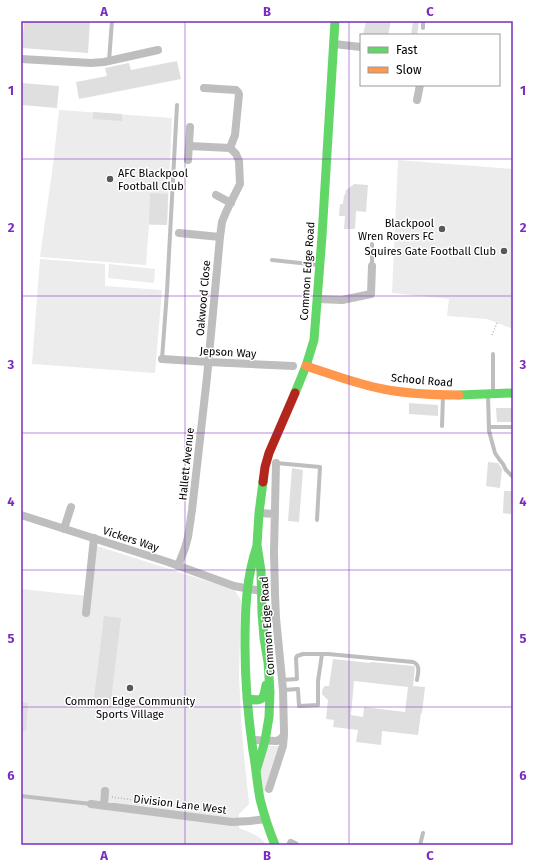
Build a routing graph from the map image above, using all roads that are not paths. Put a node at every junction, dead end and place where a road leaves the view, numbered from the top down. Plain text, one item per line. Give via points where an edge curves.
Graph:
1 (112, 21) edge
2 (335, 21) edge
3 (423, 21) edge
4 (423, 28) dead end
5 (334, 44) junction
6 (360, 47) edge
7 (158, 50) dead end
8 (21, 59) edge
9 (109, 61) junction
10 (420, 86) edge
11 (204, 88) dead end
12 (417, 100) dead end
13 (177, 105) dead end
14 (190, 127) dead end
15 (189, 146) junction
16 (230, 148) junction
17 (188, 160) dead end
18 (216, 195) dead end
19 (231, 203) junction
20 (179, 233) dead end
21 (220, 237) junction
22 (372, 244) dead end
23 (272, 260) dead end
24 (320, 265) junction
25 (372, 266) joint
26 (317, 299) junction
27 (493, 354) dead end
28 (162, 359) joint
29 (209, 362) junction
30 (293, 366) dead end
31 (306, 366) junction
32 (331, 374) junction
33 (300, 380) junction
34 (513, 393) edge
35 (490, 394) junction
36 (443, 395) junction
37 (442, 426) dead end
38 (513, 427) edge
39 (489, 429) junction
40 (276, 463) joint
41 (513, 477) edge
42 (71, 507) dead end
43 (259, 513) junction
44 (275, 514) junction
45 (21, 515) edge
46 (318, 520) dead end
47 (64, 529) junction
48 (94, 538) junction
49 (257, 545) junction
50 (178, 566) junction
51 (247, 579) junction
52 (234, 586) junction
53 (261, 591) junction
54 (246, 593) junction
55 (86, 614) dead end
56 (266, 654) junction
57 (322, 654) junction
58 (282, 680) junction
59 (417, 680) dead end
60 (283, 690) junction
61 (247, 698) junction
62 (284, 736) junction
63 (252, 740) junction
64 (265, 741) junction
65 (256, 771) junction
66 (269, 789) dead end
67 (105, 791) dead end
68 (21, 796) edge
69 (91, 804) joint
70 (104, 806) junction
71 (266, 819) junction
72 (423, 833) dead end
73 (275, 845) edge
74 (420, 845) edge

1 - 9 lane
2 - 5 main road, Common Edge Road
3 - 4 lane
5 - 6 street
5 - 24 main road, Common Edge Road
7 - 9 street
8 - 9 street via 91,63
10 - 12 street
11 - 16 street via 236,90 239,94 235,135
13 - 28 lane
14 - 15 street
15 - 16 street
15 - 17 street
16 - 19 street, Oakwood Close via 239,161 240,174 240,184
18 - 19 street
19 - 21 street, Oakwood Close via 222,222
20 - 21 street
21 - 29 street, Oakwood Close
22 - 25 lane
23 - 24 lane
24 - 26 main road, Common Edge Road
25 - 26 street via 371,294 342,300
26 - 31 main road, Common Edge Road via 314,340
27 - 35 lane
28 - 29 street, Jepson Way
29 - 30 street, Jepson Way
29 - 50 street, Hallett Avenue via 188,537
31 - 32 main road, School Road
31 - 33 main road, Common Edge Road
32 - 33 main road, School Road
32 - 36 main road, School Road via 381,389
33 - 43 main road, Common Edge Road via 269,453
34 - 35 main road, School Road
35 - 36 main road, School Road
35 - 39 lane
36 - 37 lane
38 - 39 lane
39 - 41 lane via 495,453
40 - 44 street, Common Edge Road
40 - 46 lane via 320,467
42 - 47 street
43 - 44 street
43 - 49 main road, Common Edge Road
44 - 58 street, Common Edge Road via 276,603
45 - 47 street, Vickers Way
47 - 48 street, Vickers Way
48 - 50 street, Vickers Way
48 - 55 street
49 - 51 main road, Common Edge Road
49 - 53 main road, Common Edge Road
50 - 52 street, Vickers Way
51 - 52 street
51 - 54 main road, Common Edge Road
52 - 54 street, Vickers Way
53 - 54 street
53 - 56 main road, Common Edge Road
54 - 61 main road, Common Edge Road
56 - 61 main road via 264,696 259,700
56 - 64 main road, Common Edge Road via 270,692
57 - 58 lane via 296,656 297,679
57 - 59 lane via 413,662 418,666
57 - 60 lane via 318,705 299,706 298,689
58 - 60 street, Common Edge Road
60 - 62 street, Common Edge Road
61 - 63 main road, Common Edge Road
62 - 64 street via 281,740
62 - 66 street, Common Edge Road
63 - 64 street
63 - 65 main road, Common Edge Road
64 - 65 main road, Common Edge Road
65 - 71 main road, Common Edge Road
67 - 70 street
68 - 69 lane
69 - 70 street, Division Lane West
70 - 71 street, Division Lane West via 232,822
71 - 73 main road, Common Edge Road
72 - 74 lane

